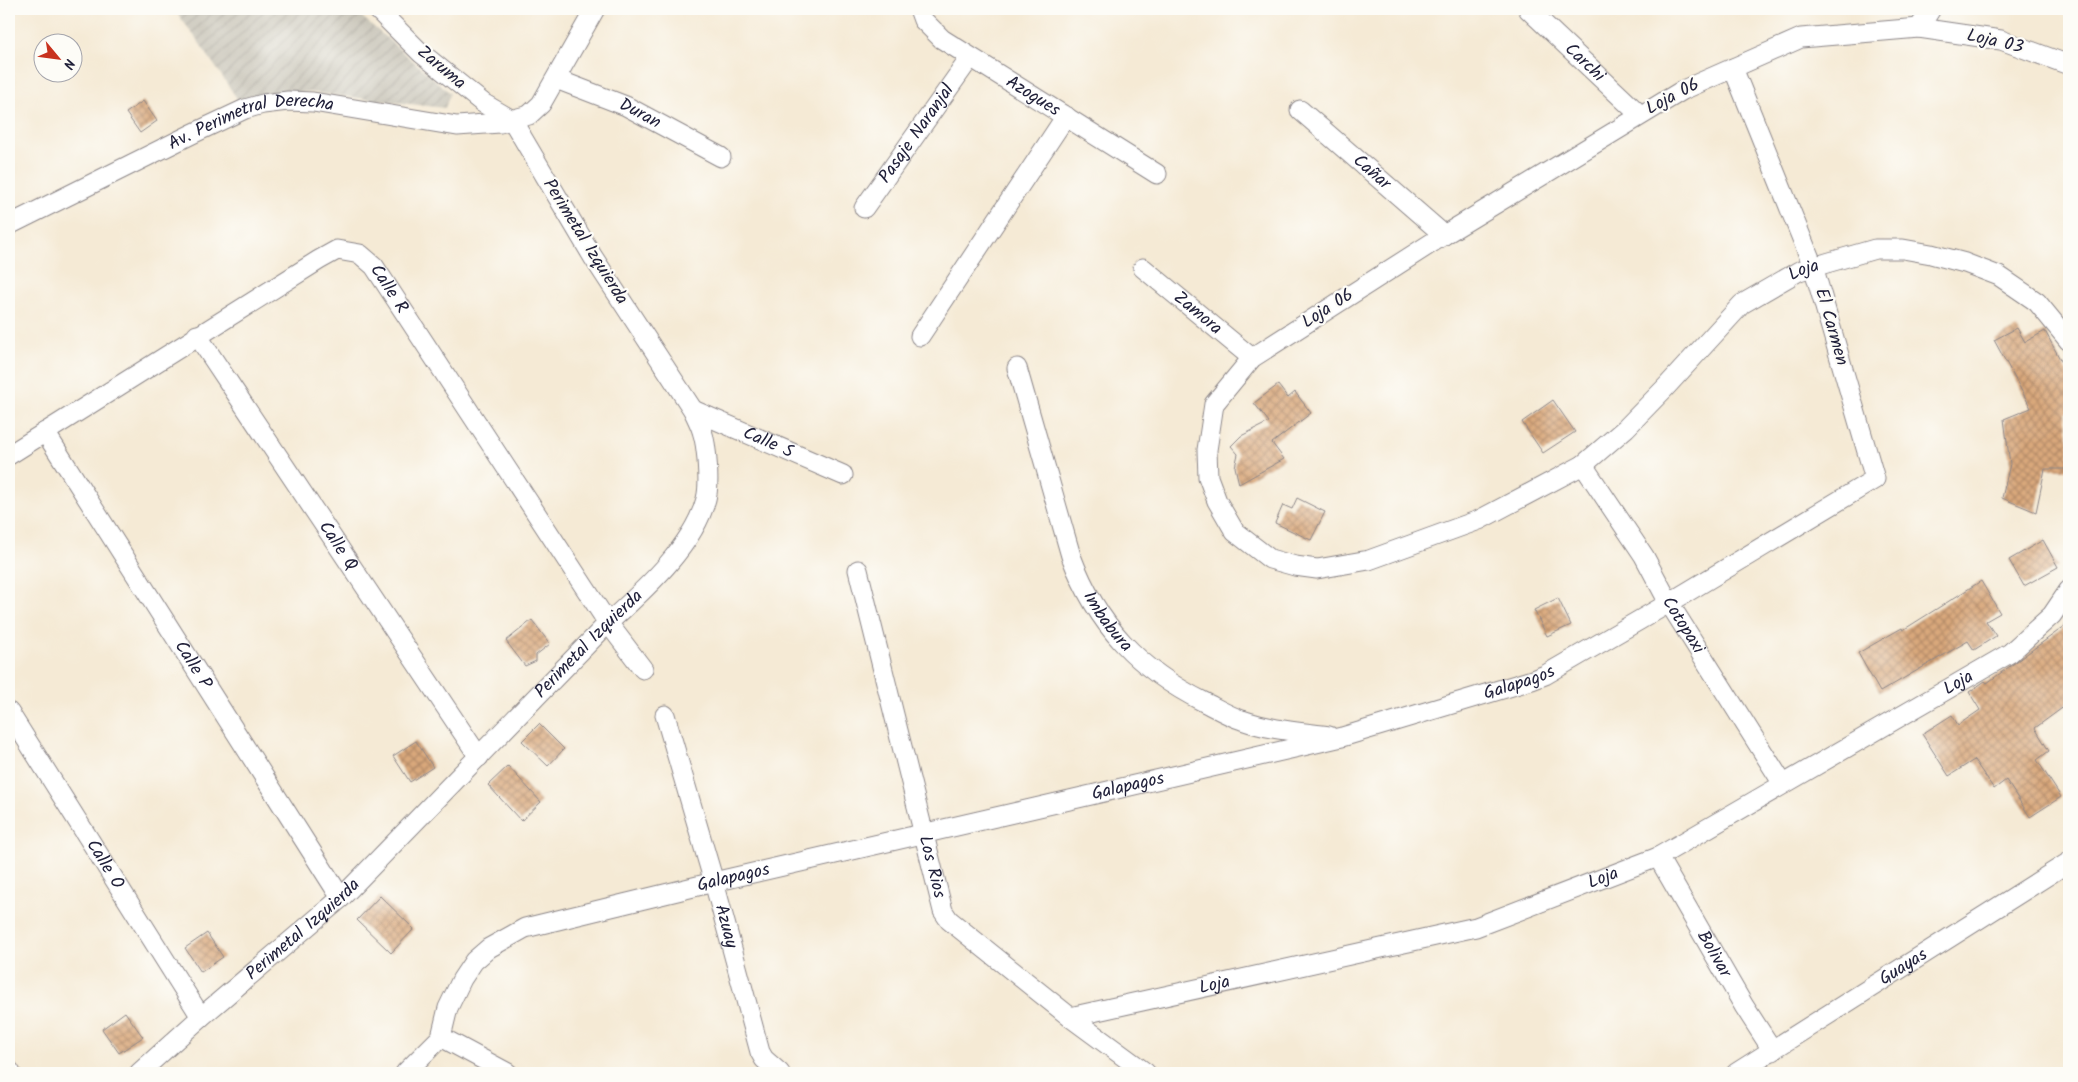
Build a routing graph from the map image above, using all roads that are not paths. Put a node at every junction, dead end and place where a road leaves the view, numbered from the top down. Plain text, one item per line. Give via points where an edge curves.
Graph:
1 (377, 9) edge
2 (596, 9) edge
3 (919, 9) edge
4 (1528, 9) edge
5 (1931, 9) edge
6 (1919, 28) junction
7 (970, 58) junction
8 (2069, 64) edge
9 (1733, 68) junction
10 (556, 79) junction
11 (1300, 110) dead end
12 (1640, 115) junction
13 (1066, 116) junction
14 (512, 120) junction
15 (721, 157) dead end
16 (1157, 174) dead end
17 (864, 208) dead end
18 (9, 225) edge
19 (1444, 235) junction
20 (1813, 266) junction
21 (1143, 268) dead end
22 (197, 335) junction
23 (920, 336) dead end
24 (2069, 341) edge
25 (1252, 358) junction
26 (1017, 368) dead end
27 (693, 410) junction
28 (45, 432) junction
29 (9, 455) edge
30 (1583, 466) junction
31 (843, 475) dead end
32 (1875, 479) joint
33 (858, 570) dead end
34 (2069, 590) edge
35 (1669, 604) junction
36 (608, 624) junction
37 (643, 669) dead end
38 (9, 712) edge
39 (665, 715) dead end
40 (1342, 738) junction
41 (480, 757) junction
42 (1783, 784) junction
43 (923, 835) junction
44 (1658, 857) junction
45 (2069, 862) edge
46 (714, 882) junction
47 (341, 898) junction
48 (201, 1017) junction
49 (1070, 1017) junction
50 (441, 1037) junction
51 (1773, 1050) junction
52 (139, 1073) edge
53 (405, 1073) edge
54 (508, 1073) edge
55 (780, 1073) edge
56 (1146, 1073) edge
57 (1736, 1073) edge

1 - 14 street, Zaruma via 421,53 483,103
2 - 10 street, Av. Perimetral Derecha
3 - 7 street, Azogues via 923,20 942,39
4 - 12 street, Carchi
5 - 6 street
6 - 8 street, Loja 03 via 2001,40
6 - 9 street, Loja 06 via 1800,38
7 - 13 street, Azogues
7 - 17 street, Pasaje Naranjal
9 - 12 street, Loja 06 via 1683,90
9 - 20 street, El Carmen
10 - 14 street, Av. Perimetral Derecha via 541,104 529,115
10 - 15 street, Duran via 626,106
11 - 19 street, Cañar
12 - 19 street, Loja 06
13 - 16 street, Azogues
13 - 23 street
14 - 18 street, Av. Perimetral Derecha via 500,124 457,126 314,102 263,104 192,134
14 - 27 street, Perimetal Izquierda via 593,257
19 - 25 street, Loja 06
20 - 24 street, Loja via 1875,249 1903,249 1965,263 1999,276 2038,302
20 - 30 street, Loja via 1742,304 1652,402
20 - 32 street, El Carmen
21 - 25 street, Zamora
22 - 28 street, Calle R
22 - 36 street, Calle R via 337,250 360,254 374,266
22 - 41 street, Calle Q
25 - 30 street, Loja 06 via 1214,404 1208,477 1235,532 1270,559 1317,569 1369,560 1479,520
26 - 40 street, Imbabura via 1071,556 1080,581 1112,632 1160,677 1242,720
27 - 31 street, Calle S
27 - 36 street, Perimetal Izquierda via 703,431 707,461 706,498 693,532 647,588
28 - 29 street, Calle R
28 - 47 street, Calle P
30 - 35 street, Cotopaxi via 1644,556
32 - 35 street, Galapagos
33 - 43 street, Los Rios
34 - 42 street, Loja via 2052,615 2010,653
35 - 40 street, Galapagos via 1545,675
35 - 42 street, Cotopaxi
36 - 37 street, Calle R
36 - 41 street, Perimetal Izquierda
38 - 48 street, Calle O
39 - 46 street, Azuay
40 - 43 street, Galapagos
41 - 47 street, Perimetal Izquierda
42 - 44 street, Loja
43 - 46 street, Galapagos
43 - 49 street, Los Rios via 943,911 949,920
44 - 49 street, Loja via 1476,928
44 - 51 street, Bolivar
45 - 51 street, Guayas
46 - 50 street, Galapagos via 525,928 489,948 474,961 462,979 448,1008
46 - 55 street, Azuay via 760,1052
47 - 48 street, Perimetal Izquierda
48 - 52 street, Perimetal Izquierda
49 - 56 street, Los Rios
50 - 53 street
50 - 54 street
51 - 57 street, Guayas

